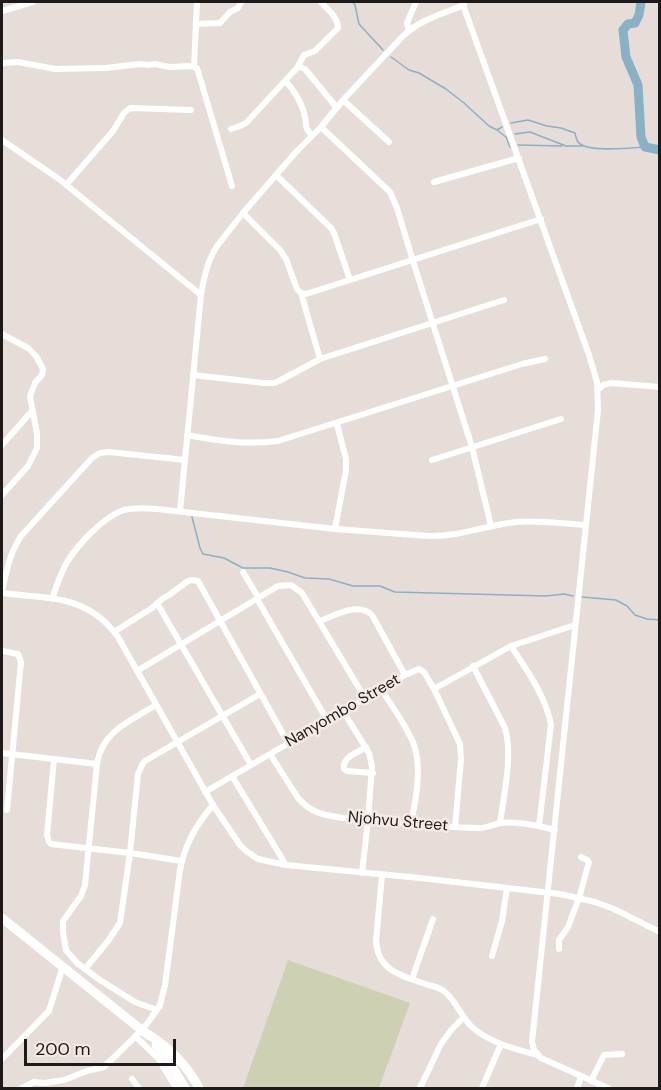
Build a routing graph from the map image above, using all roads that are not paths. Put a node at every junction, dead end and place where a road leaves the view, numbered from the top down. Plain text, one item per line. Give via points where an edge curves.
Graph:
1 (33, 2) edge
2 (197, 2) edge
3 (241, 2) edge
4 (321, 2) edge
5 (416, 2) edge
6 (463, 3) edge
7 (2, 11) edge
8 (196, 24) junction
9 (409, 31) junction
10 (2, 63) edge
11 (194, 67) junction
12 (297, 68) junction
13 (285, 81) junction
14 (343, 100) junction
15 (337, 108) junction
16 (191, 110) dead end
17 (321, 127) junction
18 (231, 129) dead end
19 (312, 135) junction
20 (2, 140) edge
21 (389, 142) dead end
22 (519, 158) junction
23 (276, 175) junction
24 (434, 182) dead end
25 (66, 184) junction
26 (232, 186) dead end
27 (243, 213) junction
28 (541, 219) junction
29 (413, 261) junction
30 (350, 280) junction
31 (300, 293) junction
32 (201, 295) junction
33 (504, 300) dead end
34 (433, 323) junction
35 (2, 334) edge
36 (321, 359) junction
37 (545, 359) dead end
38 (193, 375) junction
39 (453, 385) junction
40 (660, 387) edge
41 (598, 390) junction
42 (32, 411) junction
43 (561, 419) dead end
44 (337, 424) junction
45 (187, 435) junction
46 (2, 445) edge
47 (472, 447) junction
48 (185, 460) junction
49 (432, 460) dead end
50 (2, 495) edge
51 (180, 511) junction
52 (586, 525) junction
53 (490, 526) junction
54 (335, 529) junction
55 (243, 572) dead end
56 (2, 593) edge
57 (258, 598) junction
58 (52, 599) junction
59 (157, 603) junction
60 (219, 621) junction
61 (319, 621) junction
62 (576, 625) junction
63 (114, 632) junction
64 (181, 644) junction
65 (512, 646) junction
66 (2, 651) edge
67 (473, 666) junction
68 (137, 671) junction
69 (405, 675) junction
70 (381, 689) junction
71 (434, 689) junction
72 (260, 694) junction
73 (365, 698) junction
74 (156, 705) junction
75 (342, 711) junction
76 (222, 716) junction
77 (327, 720) junction
78 (178, 741) junction
79 (288, 743) junction
80 (366, 747) junction
81 (2, 753) edge
82 (270, 753) junction
83 (12, 754) junction
84 (54, 759) junction
85 (97, 764) junction
86 (251, 765) junction
87 (373, 773) junction
88 (232, 776) junction
89 (205, 792) junction
90 (213, 805) junction
91 (7, 810) dead end
92 (368, 820) junction
93 (411, 823) junction
94 (500, 823) junction
95 (539, 826) junction
96 (455, 827) junction
97 (555, 830) junction
98 (89, 849) junction
99 (130, 853) junction
100 (581, 857) dead end
101 (182, 861) junction
102 (286, 865) junction
103 (362, 873) junction
104 (382, 875) junction
105 (507, 888) junction
106 (549, 893) junction
107 (579, 898) junction
108 (2, 918) edge
109 (433, 919) dead end
110 (660, 932) edge
111 (559, 949) dead end
112 (492, 956) dead end
113 (63, 966) junction
114 (84, 969) junction
115 (412, 979) junction
116 (157, 1010) junction
117 (464, 1017) junction
118 (141, 1033) junction
119 (501, 1044) junction
120 (622, 1054) dead end
121 (537, 1055) junction
122 (2, 1059) edge
123 (581, 1076) junction
124 (132, 1079) dead end
125 (591, 1081) junction
126 (22, 1089) edge
127 (139, 1089) edge
128 (176, 1089) edge
129 (185, 1089) edge
130 (201, 1089) edge
131 (420, 1089) edge
132 (482, 1089) edge
133 (577, 1089) edge
134 (608, 1089) edge

1 - 7 street
2 - 8 street
3 - 8 street via 220,23
4 - 12 street via 335,17 338,28 315,51 304,55
5 - 9 street via 407,23
6 - 9 street
6 - 22 street
8 - 11 street
9 - 14 street
10 - 11 street via 54,69 155,64
11 - 26 street
12 - 13 street
12 - 15 street via 305,69
13 - 18 street via 246,123
13 - 19 street via 294,90
14 - 15 street
14 - 21 street
15 - 17 street
16 - 25 street via 130,108
17 - 19 street
17 - 29 street via 390,192
19 - 23 street
20 - 25 street
22 - 24 street
22 - 28 street
23 - 27 street
23 - 30 street via 331,228
25 - 32 street
27 - 31 street via 280,250
27 - 32 street via 209,259
28 - 29 street
28 - 41 street via 590,356
29 - 30 street
29 - 34 street
30 - 31 street
31 - 36 street
32 - 38 street
33 - 34 street
34 - 36 street
34 - 39 street
35 - 42 street via 28,348 43,369 31,393
36 - 38 street via 269,383
37 - 39 street
38 - 45 street
39 - 44 street
39 - 47 street
40 - 41 street via 611,383
41 - 52 street
42 - 46 street
42 - 50 street via 38,441 35,454
43 - 47 street
44 - 45 street via 266,443
44 - 54 street via 346,470
45 - 48 street
47 - 49 street
47 - 53 street
48 - 51 street
48 - 56 street via 109,452 92,458 16,543
51 - 54 street
51 - 58 street via 134,508 108,519 70,558
52 - 53 street via 522,521
52 - 62 street
53 - 54 street via 442,536
55 - 57 street
56 - 58 street
57 - 60 street
57 - 61 street via 278,586 291,585 302,593
57 - 77 street
58 - 63 street via 92,611
59 - 60 street via 195,580
59 - 63 street
59 - 64 street
60 - 64 street
60 - 72 street
61 - 69 street via 352,610 369,612
61 - 73 street
62 - 65 street
62 - 97 street
63 - 68 street
64 - 68 street
64 - 76 street
65 - 67 street
65 - 95 street via 542,699 551,725
66 - 83 street via 18,654 21,662
67 - 71 street
67 - 94 street via 508,737
68 - 74 street
69 - 70 street, Nanyombo Street
69 - 71 street, Nanyombo Street via 421,670
70 - 73 street, Nanyombo Street
70 - 93 street via 414,747 417,772
71 - 96 street via 460,744
72 - 76 street
72 - 79 street
73 - 75 street, Nanyombo Street
74 - 78 street
74 - 85 street via 110,735
75 - 77 street, Nanyombo Street
75 - 80 street
76 - 78 street
76 - 86 street
77 - 79 street, Nanyombo Street
78 - 89 street
78 - 99 street via 145,761 140,769
79 - 82 street, Nanyombo Street
80 - 87 street
80 - 87 street via 345,760 344,770
81 - 83 street
82 - 86 street, Nanyombo Street
82 - 92 street, Njohvu Street via 310,810
83 - 84 street
83 - 91 street
84 - 85 street
84 - 98 street via 47,839 55,846
85 - 98 street
86 - 88 street, Nanyombo Street
87 - 92 street
88 - 89 street, Nanyombo Street
88 - 102 street
89 - 90 street
90 - 101 street via 191,835
90 - 102 street via 246,851 258,859
92 - 93 street, Njohvu Street
92 - 103 street
93 - 96 street, Njohvu Street
94 - 95 street, Njohvu Street
94 - 96 street, Njohvu Street via 482,828
95 - 97 street, Njohvu Street
97 - 106 street
98 - 99 street
98 - 114 street via 83,891 62,925 66,950
99 - 101 street
99 - 114 street via 120,923
100 - 107 street via 589,862
101 - 116 street via 165,985
102 - 103 street
103 - 104 street
104 - 105 street
104 - 115 street via 377,951 384,965
105 - 106 street
105 - 112 street
106 - 107 street
106 - 121 street via 532,1042
107 - 110 street via 614,909
107 - 111 street via 559,940
108 - 113 highway
109 - 115 street
113 - 118 highway
113 - 122 street via 49,1011
114 - 116 street via 135,1002
115 - 117 street via 444,990
116 - 118 street
117 - 119 street via 477,1031
117 - 131 street via 441,1044
118 - 126 street via 104,1067 64,1080 34,1082
118 - 128 street
118 - 129 highway via 167,1058
118 - 130 highway via 170,1050
119 - 121 street
119 - 132 street
120 - 125 street via 604,1055
121 - 123 street
123 - 125 street
123 - 133 street
124 - 127 street
125 - 134 street

